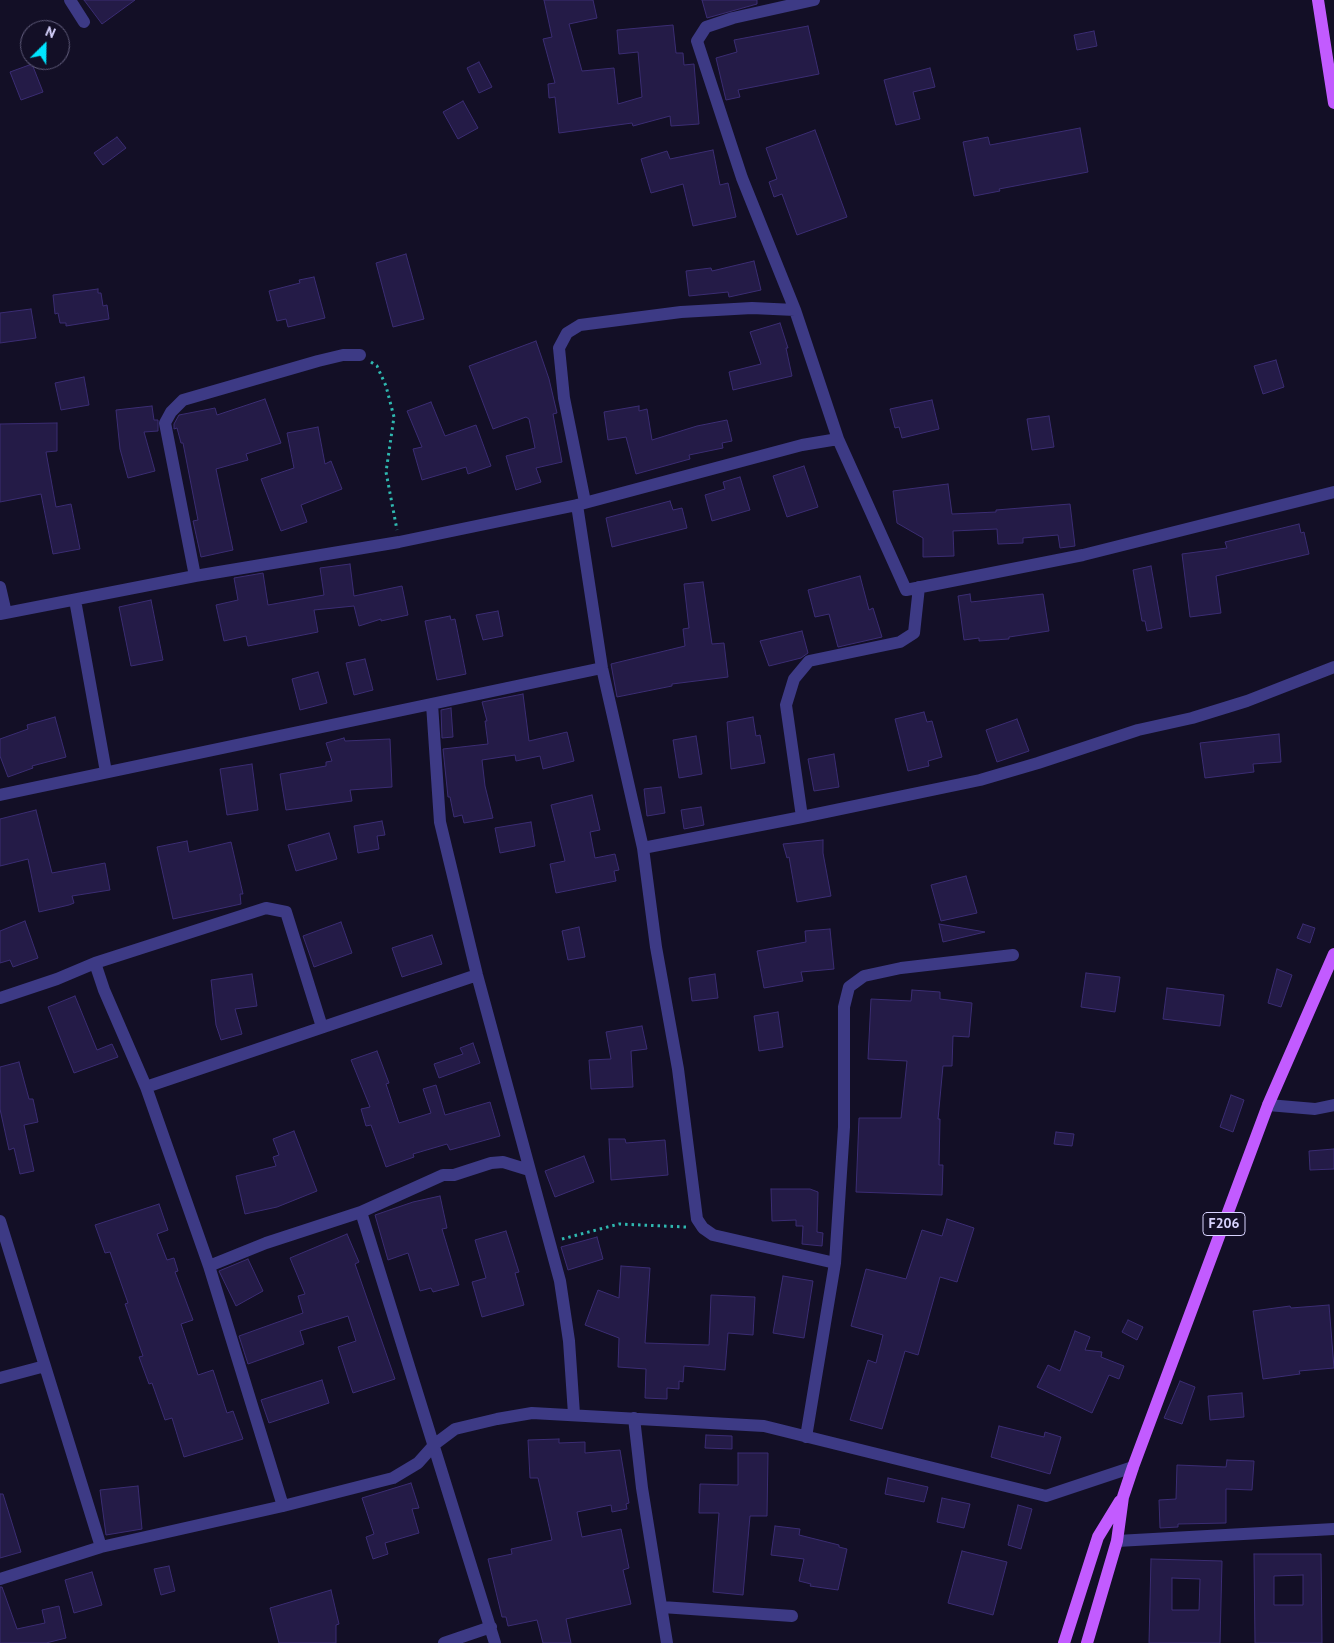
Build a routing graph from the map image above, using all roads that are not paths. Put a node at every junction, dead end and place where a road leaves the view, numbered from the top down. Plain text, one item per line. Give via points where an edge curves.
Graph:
1 (70, 0) edge
2 (814, 0) edge
3 (1318, 0) edge
4 (84, 22) dead end
5 (1334, 103) edge
6 (796, 310) junction
7 (360, 355) road end
8 (838, 439) junction
9 (1334, 492) edge
10 (581, 503) junction
11 (195, 576) junction
12 (0, 587) edge
13 (919, 587) junction
14 (75, 600) junction
15 (3, 613) edge
16 (1334, 667) edge
17 (602, 668) junction
18 (432, 704) junction
19 (106, 772) junction
20 (0, 794) edge
21 (802, 818) junction
22 (643, 848) junction
23 (1013, 954) dead end
24 (1334, 954) edge
25 (95, 963) junction
26 (477, 975) junction
27 (0, 998) edge
28 (322, 1027) junction
29 (146, 1087) junction
30 (1268, 1105) junction
31 (1334, 1105) edge
32 (528, 1170) junction
33 (361, 1212) junction
34 (0, 1221) edge
35 (835, 1263) junction
36 (209, 1266) junction
37 (45, 1366) junction
38 (0, 1378) edge
39 (574, 1414) junction
40 (634, 1418) junction
41 (806, 1437) junction
42 (434, 1444) junction
43 (1133, 1467) junction
44 (1123, 1497) junction
45 (283, 1506) junction
46 (1334, 1529) edge
47 (1117, 1541) junction
48 (101, 1547) junction
49 (0, 1578) edge
50 (662, 1608) junction
51 (792, 1616) dead end
52 (491, 1627) junction
53 (444, 1643) edge
54 (495, 1643) edge
55 (668, 1643) edge
56 (1064, 1643) edge
57 (1087, 1643) edge

1 - 4 street
2 - 6 street via 706,27 697,41 742,178
3 - 5 main road
6 - 8 street
6 - 10 street via 752,308 681,312 580,325 568,333 559,348
7 - 11 street via 318,361 183,400 170,412 165,423
8 - 10 street via 802,445
8 - 13 street via 900,580 906,590
9 - 13 street via 1083,555
10 - 11 street via 400,542
10 - 17 street
11 - 14 street
12 - 15 street
13 - 21 street via 914,633 900,642 809,661 794,679 786,704
14 - 15 street
14 - 19 street
16 - 21 street via 1247,701 1138,730 980,780
17 - 18 street
17 - 22 street
18 - 19 street
18 - 26 street via 440,822
19 - 20 street
21 - 22 street
22 - 35 street via 656,947 678,1069 697,1219 713,1235
23 - 35 street via 901,968 864,976 849,987 844,1007 844,1127
24 - 30 main road, F206
25 - 27 street
25 - 28 street via 266,908 286,912
25 - 29 street
26 - 28 street
26 - 32 street
28 - 29 street
29 - 36 street
30 - 31 street via 1314,1109
30 - 43 main road, F206
32 - 33 street via 503,1162 490,1163 443,1175
32 - 39 street via 560,1281 569,1341
33 - 36 street via 266,1243
33 - 42 street
34 - 37 street
35 - 41 street
36 - 45 street
37 - 38 street
37 - 48 street
39 - 40 street
39 - 42 street via 532,1413 496,1419 455,1429
40 - 41 street via 764,1426
40 - 50 street
41 - 43 street via 1046,1496
42 - 45 street via 418,1463 393,1478
42 - 52 street
43 - 44 main road, F206
44 - 47 main road, F206
44 - 56 main road, F206 via 1098,1537
45 - 48 street
46 - 47 street
47 - 57 main road, F206
48 - 49 street
50 - 51 street
50 - 55 street
52 - 53 street
52 - 54 street

